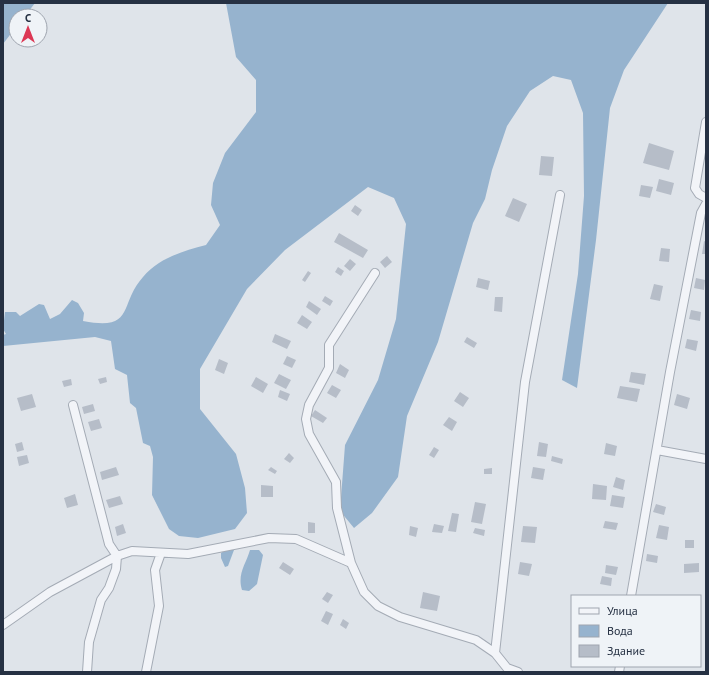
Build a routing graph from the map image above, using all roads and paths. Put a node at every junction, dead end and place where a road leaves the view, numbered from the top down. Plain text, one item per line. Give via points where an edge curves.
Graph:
1 (706, 122) edge
2 (560, 195) dead end
3 (706, 198) edge
4 (706, 204) edge
5 (375, 273) dead end
6 (73, 405) dead end
7 (657, 450) junction
8 (706, 459) edge
9 (161, 554) junction
10 (117, 556) junction
11 (351, 563) junction
12 (631, 595) edge
13 (3, 625) edge
14 (495, 653) junction
15 (87, 672) edge
16 (146, 672) edge
17 (518, 672) edge

1 - 3 street via 696,188 699,194
2 - 14 street via 525,382
4 - 7 street via 701,213
5 - 11 street via 329,345 329,368 309,405 306,419 309,434 336,482 337,508
6 - 10 street via 109,544
7 - 8 street
7 - 12 street
9 - 10 street via 132,551
9 - 11 street via 188,554 269,538 296,539
9 - 16 street via 155,570 159,606
10 - 13 street via 50,592
10 - 15 street via 116,569 109,588 100,600 89,642
11 - 14 street via 364,592 378,606 400,616 476,640
14 - 17 street via 507,668

